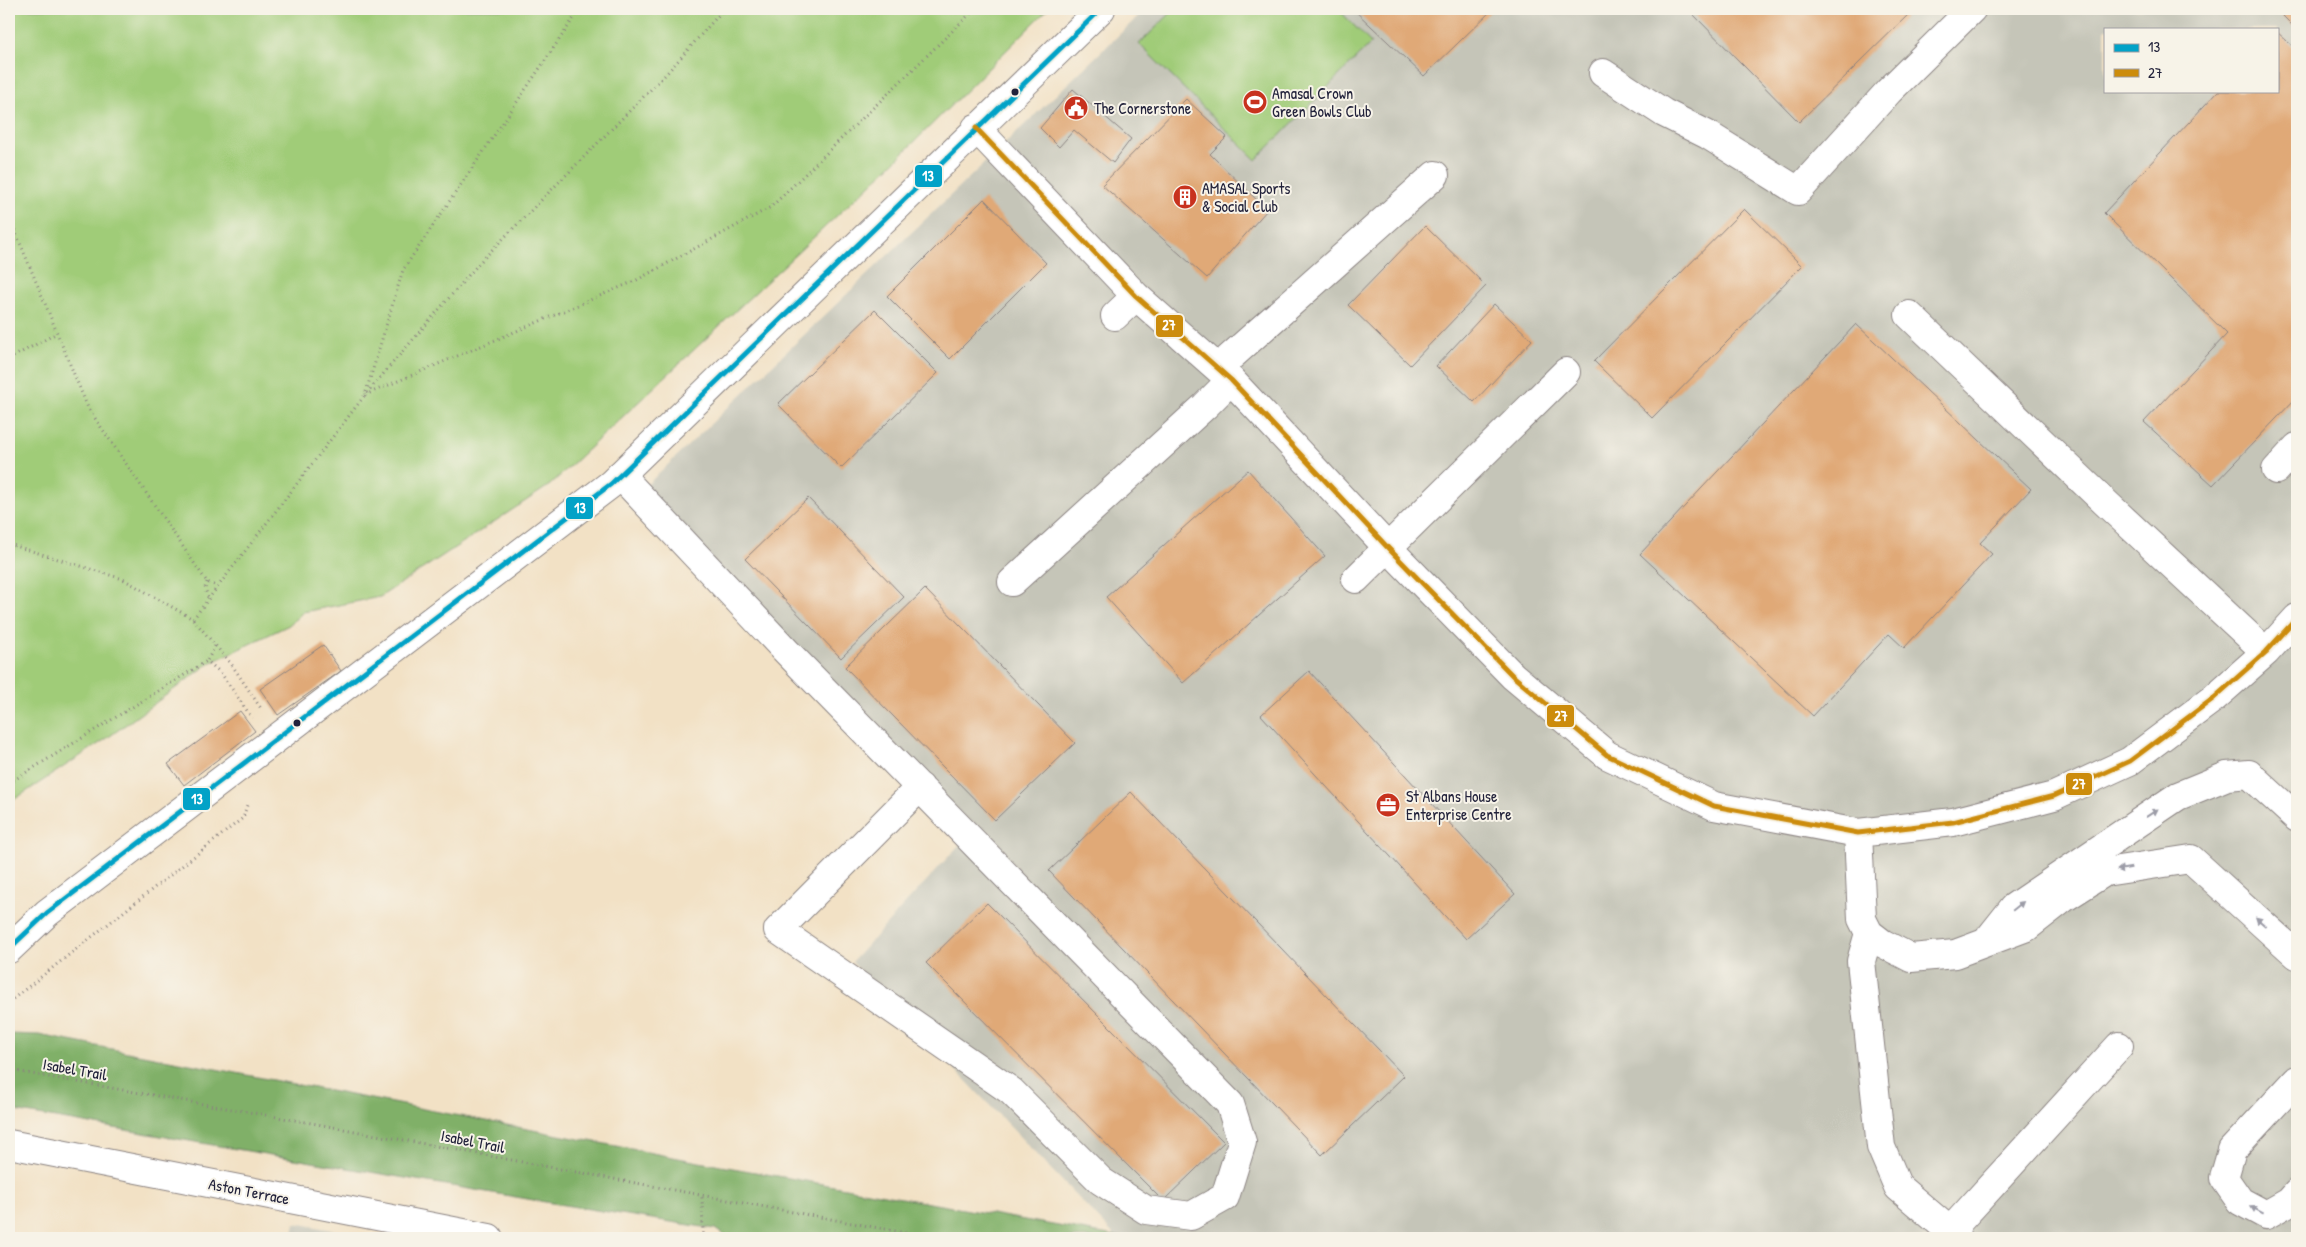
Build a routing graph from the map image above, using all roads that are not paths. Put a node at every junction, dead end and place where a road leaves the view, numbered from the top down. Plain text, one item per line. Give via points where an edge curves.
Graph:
1 (1101, 9) edge
2 (1972, 9) edge
3 (1603, 73) dead end
4 (976, 128) junction
5 (1435, 174) dead end
6 (1136, 296) junction
7 (1910, 315) dead end
8 (1115, 316) dead end
9 (1566, 372) dead end
10 (1224, 374) junction
11 (2297, 447) edge
12 (2276, 470) dead end
13 (620, 475) junction
14 (1389, 549) junction
15 (1356, 579) dead end
16 (1012, 582) dead end
17 (2297, 618) edge
18 (2266, 652) junction
19 (920, 787) junction
20 (2297, 818) edge
21 (1858, 833) junction
22 (1869, 933) junction
23 (1986, 942) junction
24 (9, 949) edge
25 (2297, 955) edge
26 (2119, 1046) dead end
27 (2297, 1080) edge
28 (9, 1144) edge
29 (2297, 1192) edge
30 (1954, 1235) edge
31 (489, 1238) edge

1 - 4 street
2 - 3 street via 1889,91 1798,191
4 - 6 street
4 - 13 street
5 - 10 street
6 - 8 street
6 - 10 street
7 - 18 street via 2108,506
9 - 14 street
10 - 14 street
10 - 16 street via 1205,406
11 - 12 street
13 - 19 street
13 - 24 street via 47,913
14 - 15 street
14 - 21 street via 1513,676 1607,755 1714,806
17 - 18 street
18 - 21 street via 2214,698 2130,761 2054,796 1952,822
19 - 19 street via 1230,1104 1242,1142 1225,1197 1191,1216 1146,1210 1101,1181 1011,1091 778,930
23 -> 20 street via 2014,907 2178,796 2226,776 2249,774
21 - 22 street via 1862,919
22 - 23 street via 1911,958 1955,954
22 - 30 street via 1861,961 1881,1147 1898,1187
25 -> 23 street via 2191,859 2105,872 2027,927
26 - 30 street
29 -> 27 street via 2289,1202 2266,1215 2240,1201 2224,1178 2232,1150
28 - 31 street, Aston Terrace

